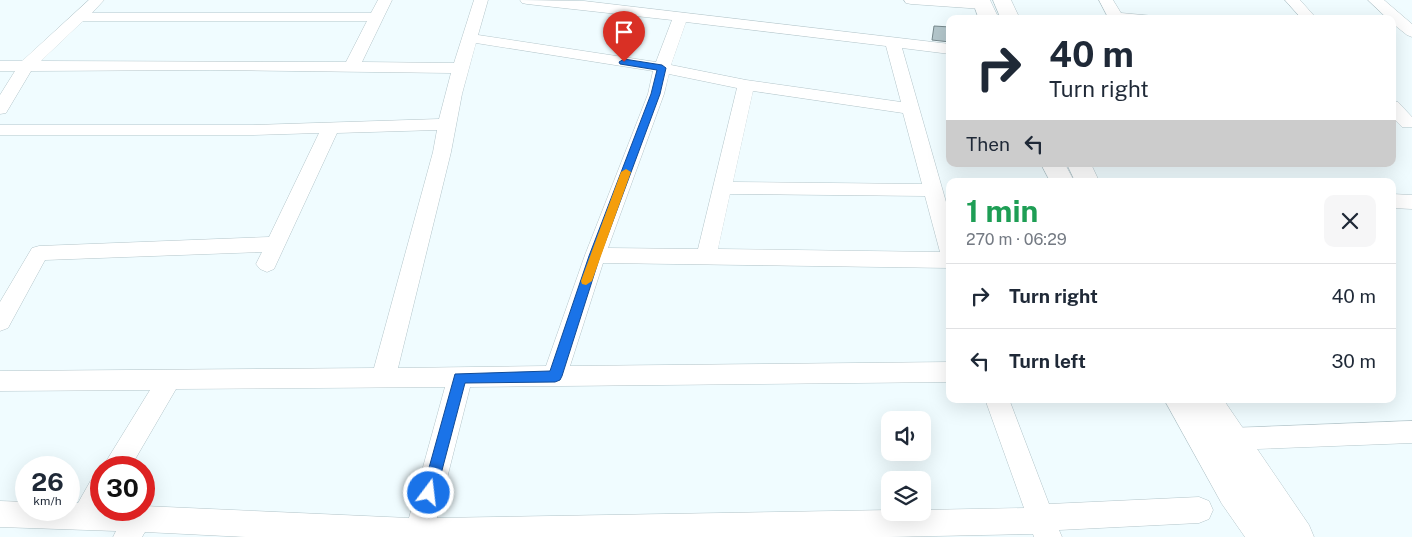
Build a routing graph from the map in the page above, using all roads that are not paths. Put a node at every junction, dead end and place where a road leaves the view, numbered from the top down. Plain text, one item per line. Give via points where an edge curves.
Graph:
1 (97, 0) edge
2 (170, 0) edge
3 (385, 0) edge
4 (481, 0) edge
5 (527, 0) edge
6 (911, 0) edge
7 (1002, 0) edge
8 (1106, 0) edge
9 (1292, 0) edge
10 (1375, 0) edge
11 (550, 1) edge
12 (984, 8) edge
13 (1009, 15) edge
14 (1114, 15) edge
15 (1306, 15) edge
16 (1392, 15) edge
17 (680, 16) junction
18 (79, 17) junction
19 (154, 17) junction
20 (376, 17) junction
21 (1396, 18) edge
22 (1412, 32) edge
23 (470, 38) junction
24 (893, 42) junction
25 (946, 49) edge
26 (0, 66) edge
27 (25, 67) junction
28 (351, 67) junction
29 (460, 68) junction
30 (662, 68) junction
31 (746, 85) junction
32 (0, 109) edge
33 (911, 109) junction
34 (1396, 112) edge
35 (1404, 123) edge
36 (446, 124) junction
37 (331, 128) junction
38 (0, 130) edge
39 (722, 188) junction
40 (933, 190) junction
41 (1396, 202) edge
42 (1412, 202) edge
43 (946, 237) edge
44 (276, 244) junction
45 (595, 256) junction
46 (706, 257) junction
47 (946, 260) edge
48 (267, 264) dead end
49 (0, 322) edge
50 (946, 372) edge
51 (555, 376) junction
52 (460, 377) junction
53 (383, 378) junction
54 (170, 379) junction
55 (0, 381) edge
56 (998, 403) edge
57 (1182, 403) edge
58 (1208, 403) edge
59 (1412, 432) edge
60 (1230, 439) junction
61 (122, 456) edge
62 (90, 508) edge
63 (1199, 510) dead end
64 (0, 514) edge
65 (85, 516) junction
66 (132, 528) edge
67 (1045, 529) edge
68 (889, 530) edge
69 (271, 531) edge
70 (605, 532) edge
71 (418, 535) edge
72 (1267, 537) edge
73 (1296, 537) edge

1 - 18 street
2 - 19 street
3 - 20 street
4 - 23 street
5 - 11 street
6 - 12 street
7 - 13 street
8 - 14 street
9 - 15 street
10 - 16 street
11 - 17 street
17 - 24 street
17 - 30 street
18 - 19 street
18 - 27 street
19 - 20 street
20 - 28 street
21 - 22 street
23 - 29 street
23 - 30 street
24 - 25 street
24 - 33 street
26 - 27 street
27 - 28 street
27 - 32 street
28 - 29 street
29 - 36 street
30 - 31 street
30 - 45 street via 656,94
31 - 33 street
31 - 39 street
33 - 40 street
34 - 35 street
36 - 37 street
36 - 53 street via 442,152
37 - 38 street
37 - 44 street
39 - 40 street
39 - 46 street
40 - 43 street
41 - 42 street
44 - 48 street
44 - 49 street via 40,253
45 - 46 street
45 - 51 street
46 - 47 street
50 - 51 street
51 - 52 street
52 - 53 street
52 - 71 street
53 - 54 street
54 - 55 street
54 - 61 street
56 - 67 street
57 - 72 street via 1234,493
58 - 60 street
59 - 60 street
60 - 73 street
62 - 65 street
63 - 67 street via 1046,517
64 - 65 street
65 - 66 street
66 - 69 street
67 - 68 street
68 - 70 street
69 - 71 street
70 - 71 street

